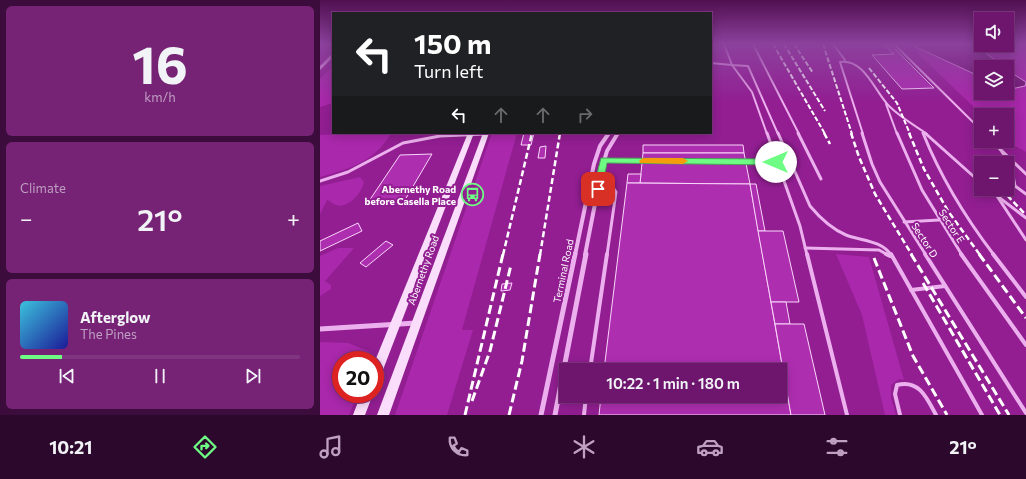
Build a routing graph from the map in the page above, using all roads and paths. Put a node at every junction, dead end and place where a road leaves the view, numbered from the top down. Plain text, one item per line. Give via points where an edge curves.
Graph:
1 (715, 63) edge
2 (763, 63) edge
3 (840, 63) edge
4 (854, 63) edge
5 (914, 63) edge
6 (732, 65) junction
7 (886, 103) junction
8 (974, 123) edge
9 (923, 132) junction
10 (470, 134) edge
11 (486, 134) edge
12 (608, 134) edge
13 (617, 134) edge
14 (1000, 149) joint
15 (604, 160) junction
16 (776, 162) junction
17 (1026, 174) edge
18 (974, 177) edge
19 (821, 179) dead end
20 (320, 181) edge
21 (598, 189) junction
22 (1026, 194) edge
23 (997, 196) joint
24 (1026, 218) edge
25 (939, 220) junction
26 (904, 222) junction
27 (1026, 240) edge
28 (805, 248) junction
29 (896, 264) junction
30 (945, 286) junction
31 (911, 290) junction
32 (1026, 297) edge
33 (417, 323) junction
34 (395, 325) junction
35 (320, 329) edge
36 (1026, 345) edge
37 (384, 352) edge
38 (591, 363) edge
39 (364, 403) edge
40 (585, 403) edge
41 (1026, 413) edge
42 (359, 415) edge
43 (383, 415) edge
44 (541, 415) edge
45 (555, 415) edge
46 (584, 415) edge
47 (847, 415) edge
48 (900, 415) edge
49 (936, 415) edge
50 (982, 415) edge

1 - 6 lane
2 - 19 lane
3 - 26 lane, Sector D via 872,164
4 - 7 lane
5 - 8 lane
6 - 16 lane via 752,92
6 - 29 lane via 748,66 813,210 839,232 883,247
7 - 9 lane
7 - 25 lane, Sector E via 907,161
9 - 18 lane
9 - 32 lane via 950,191
10 - 20 lane via 440,136 403,143 348,172
10 - 34 main road, Abernethy Road
11 - 33 main road, Abernethy Road
12 - 44 street, Terminal Road via 600,146 594,164
13 - 15 street
14 - 17 lane
14 - 22 lane via 1012,167 1014,185
15 - 16 lane
15 - 21 street
16 - 28 lane via 800,226
21 - 38 lane via 614,189 616,192
21 - 45 street
23 - 24 lane
23 - 27 lane
25 - 26 lane
25 - 36 lane, Sector E
26 - 30 lane, Sector D
28 - 29 lane via 882,251
28 - 47 lane
29 - 31 lane
30 - 31 lane
30 - 41 lane, Sector D
31 - 50 lane
33 - 34 street
33 - 43 main road, Abernethy Road
34 - 35 street
34 - 37 main road, Abernethy Road
39 - 42 main road
40 - 46 lane
48 - 49 lane via 894,390 897,385 903,384 913,385 922,391

